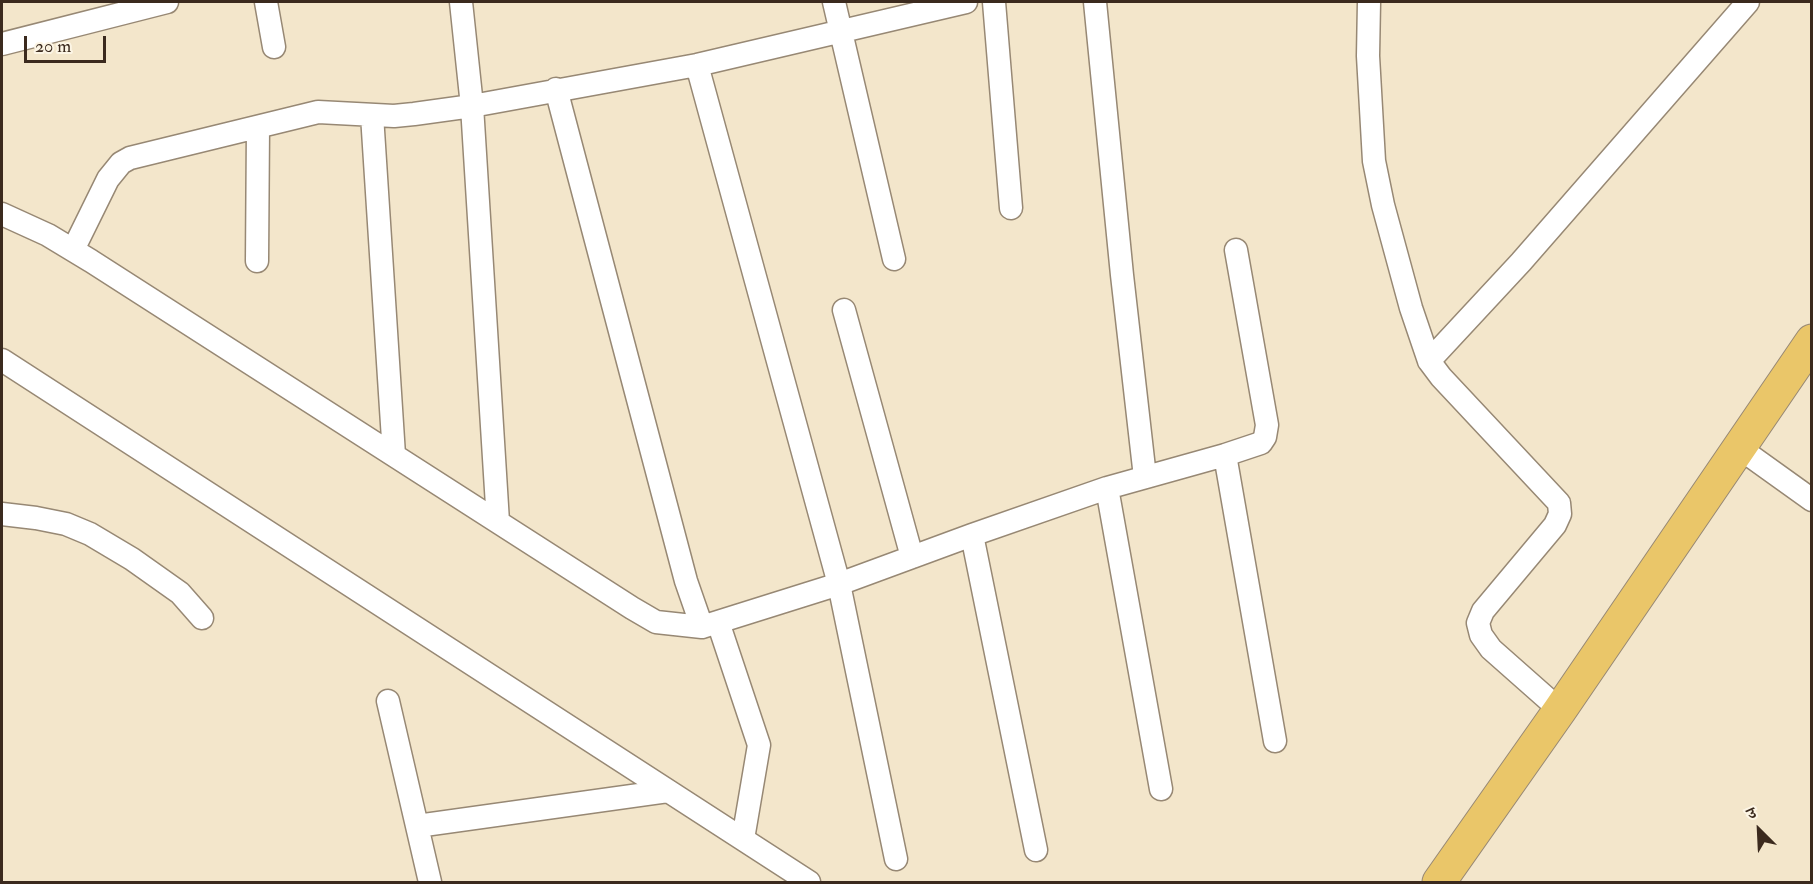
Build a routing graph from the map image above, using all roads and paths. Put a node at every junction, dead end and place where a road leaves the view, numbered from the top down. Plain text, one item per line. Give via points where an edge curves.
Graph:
1 (167, 2) edge
2 (266, 2) edge
3 (461, 2) edge
4 (834, 2) edge
5 (966, 2) edge
6 (994, 2) edge
7 (1095, 2) edge
8 (1369, 2) edge
9 (1748, 2) edge
10 (839, 30) junction
11 (2, 44) edge
12 (274, 46) dead end
13 (697, 65) junction
14 (556, 89) junction
15 (472, 106) junction
16 (372, 115) junction
17 (258, 127) junction
18 (1011, 208) dead end
19 (2, 214) edge
20 (73, 250) junction
21 (1236, 250) dead end
22 (894, 259) dead end
23 (257, 261) dead end
24 (844, 310) dead end
25 (1812, 341) edge
26 (2, 361) edge
27 (1429, 361) junction
28 (1738, 447) junction
29 (394, 455) junction
30 (1225, 455) junction
31 (1145, 477) junction
32 (1107, 488) junction
33 (1812, 500) edge
34 (2, 514) edge
35 (498, 522) junction
36 (972, 535) junction
37 (912, 557) junction
38 (838, 584) junction
39 (202, 618) dead end
40 (710, 625) junction
41 (388, 701) dead end
42 (1560, 710) junction
43 (1275, 741) dead end
44 (1161, 789) dead end
45 (668, 791) junction
46 (417, 826) junction
47 (743, 839) junction
48 (1036, 850) dead end
49 (896, 859) dead end
50 (430, 882) edge
51 (809, 882) edge
52 (1439, 882) edge

1 - 11 street
2 - 12 street
3 - 15 street
4 - 10 street
5 - 10 street
6 - 18 street
7 - 31 street
8 - 27 street via 1374,160 1411,308
9 - 27 street via 1521,262
10 - 13 street
10 - 22 street
13 - 14 street
13 - 38 street
14 - 15 street
14 - 40 street via 683,569
15 - 16 street
15 - 35 street
16 - 17 street via 318,112
16 - 29 street
17 - 20 street via 121,163 108,178
17 - 23 street
19 - 20 street
20 - 29 street
21 - 30 street via 1267,425 1260,443
24 - 37 street
25 - 28 highway
26 - 45 street
27 - 42 street via 1559,503 1555,525 1483,611 1478,623 1491,649
28 - 33 street
28 - 42 highway
29 - 35 street
30 - 31 street
30 - 43 street
31 - 32 street
32 - 36 street
32 - 44 street
34 - 39 street via 66,524 90,534 180,593
35 - 40 street via 656,622
36 - 37 street
36 - 48 street
37 - 38 street
38 - 40 street
38 - 49 street
40 - 47 street via 759,745
41 - 46 street
42 - 52 highway
45 - 46 street
45 - 47 street
46 - 50 street
47 - 51 street

